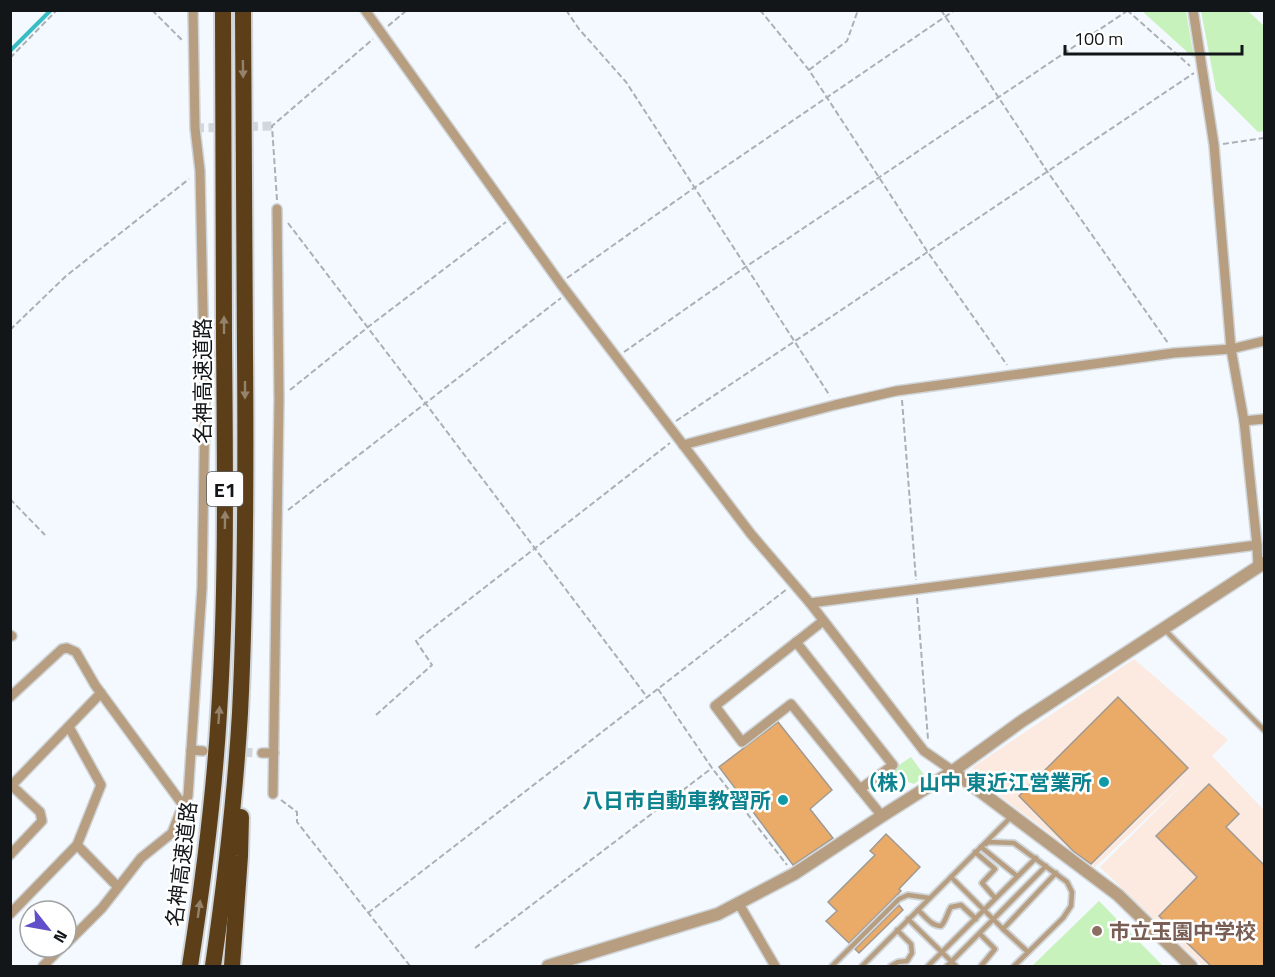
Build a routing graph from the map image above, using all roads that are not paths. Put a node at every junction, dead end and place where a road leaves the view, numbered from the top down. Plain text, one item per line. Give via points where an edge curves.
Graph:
1 (193, 10) edge
2 (223, 10) edge
3 (243, 10) edge
4 (365, 10) edge
5 (1193, 10) edge
6 (277, 209) road end
7 (1264, 341) edge
8 (1231, 349) junction
9 (1264, 419) edge
10 (1244, 421) junction
11 (680, 441) junction
12 (1257, 545) junction
13 (1261, 565) edge
14 (245, 582) junction
15 (810, 603) junction
16 (823, 621) junction
17 (1163, 628) junction
18 (796, 642) junction
19 (101, 693) junction
20 (10, 697) edge
21 (69, 727) junction
22 (1264, 730) edge
23 (191, 750) junction
24 (203, 751) tunnel mouth
25 (262, 753) tunnel mouth
26 (274, 753) junction
27 (953, 771) junction
28 (11, 786) edge
29 (860, 789) junction
30 (273, 794) road end
31 (183, 805) junction
32 (882, 816) junction
33 (1012, 816) junction
34 (77, 845) junction
35 (981, 847) junction
36 (975, 852) junction
37 (10, 855) edge
38 (1036, 858) junction
39 (1046, 866) junction
40 (1056, 873) junction
41 (1017, 876) junction
42 (951, 877) junction
43 (118, 886) junction
44 (929, 898) junction
45 (995, 898) junction
46 (740, 904) junction
47 (918, 910) junction
48 (984, 910) junction
49 (10, 914) edge
50 (976, 918) junction
51 (908, 919) junction
52 (994, 920) junction
53 (1003, 929) junction
54 (897, 930) junction
55 (78, 932) edge
56 (980, 934) junction
57 (942, 952) junction
58 (1028, 952) junction
59 (951, 965) edge
60 (190, 966) edge
61 (213, 966) edge
62 (232, 966) edge
63 (548, 966) edge
64 (775, 966) edge
65 (832, 966) edge
66 (862, 966) edge
67 (891, 966) edge
68 (928, 966) edge
69 (982, 966) edge
70 (1014, 966) edge
71 (1191, 966) edge

1 - 23 street via 205,391 202,588
60 -> 2 highway, 名神高速道路 / E1 via 200,906 219,712 224,581
3 -> 14 highway, 名神高速道路 / E1
4 - 11 street via 560,283
5 - 8 street via 1214,145
6 - 26 street via 279,399
7 - 8 street
8 - 10 street
8 - 11 street via 1174,353 902,390
9 - 10 street
10 - 12 street
11 - 15 street
12 - 13 street
12 - 15 street
13 - 17 street
14 - 61 highway, 名神高速道路 / E1 via 235,783
14 - 62 highway via 240,855
15 - 16 street
16 - 18 street
16 - 27 street via 924,751
17 - 22 lane
17 - 27 street
18 - 29 street via 893,765
18 - 29 street via 715,706 742,742 791,704
19 - 20 street via 76,652 67,648
19 - 21 street
19 - 31 street
21 - 28 street
21 - 34 street via 101,785
23 - 24 street
23 - 31 street via 188,796
25 - 26 street
26 - 30 street
27 - 32 street
27 - 33 street
28 - 37 street via 40,812 42,821
29 - 32 street
31 - 43 street via 172,833 141,858
32 - 46 street
33 - 35 lane
33 - 71 street via 1118,895
34 - 43 street
34 - 49 street
35 - 36 lane
35 - 38 lane via 988,842 1014,843
35 - 41 lane
36 - 42 lane
36 - 45 lane via 995,869 982,884
38 - 39 lane
38 - 41 lane
39 - 40 lane
39 - 52 lane
40 - 53 lane
40 - 58 lane via 1072,892 1071,906
41 - 45 lane
42 - 44 lane
42 - 48 lane
43 - 55 street
44 - 47 lane
44 - 65 lane via 908,895 899,899
45 - 48 lane
46 - 63 street
46 - 64 street
47 - 50 lane via 936,926 945,922 951,906 961,905
47 - 51 lane
48 - 50 lane
48 - 52 lane
50 - 57 lane
51 - 54 lane
51 - 57 lane
52 - 53 lane
52 - 56 lane
53 - 58 lane
54 - 66 lane
54 - 67 lane via 911,944 912,953 907,961
56 - 59 lane
56 - 69 lane via 996,949
57 - 59 lane
57 - 68 lane
58 - 70 lane

